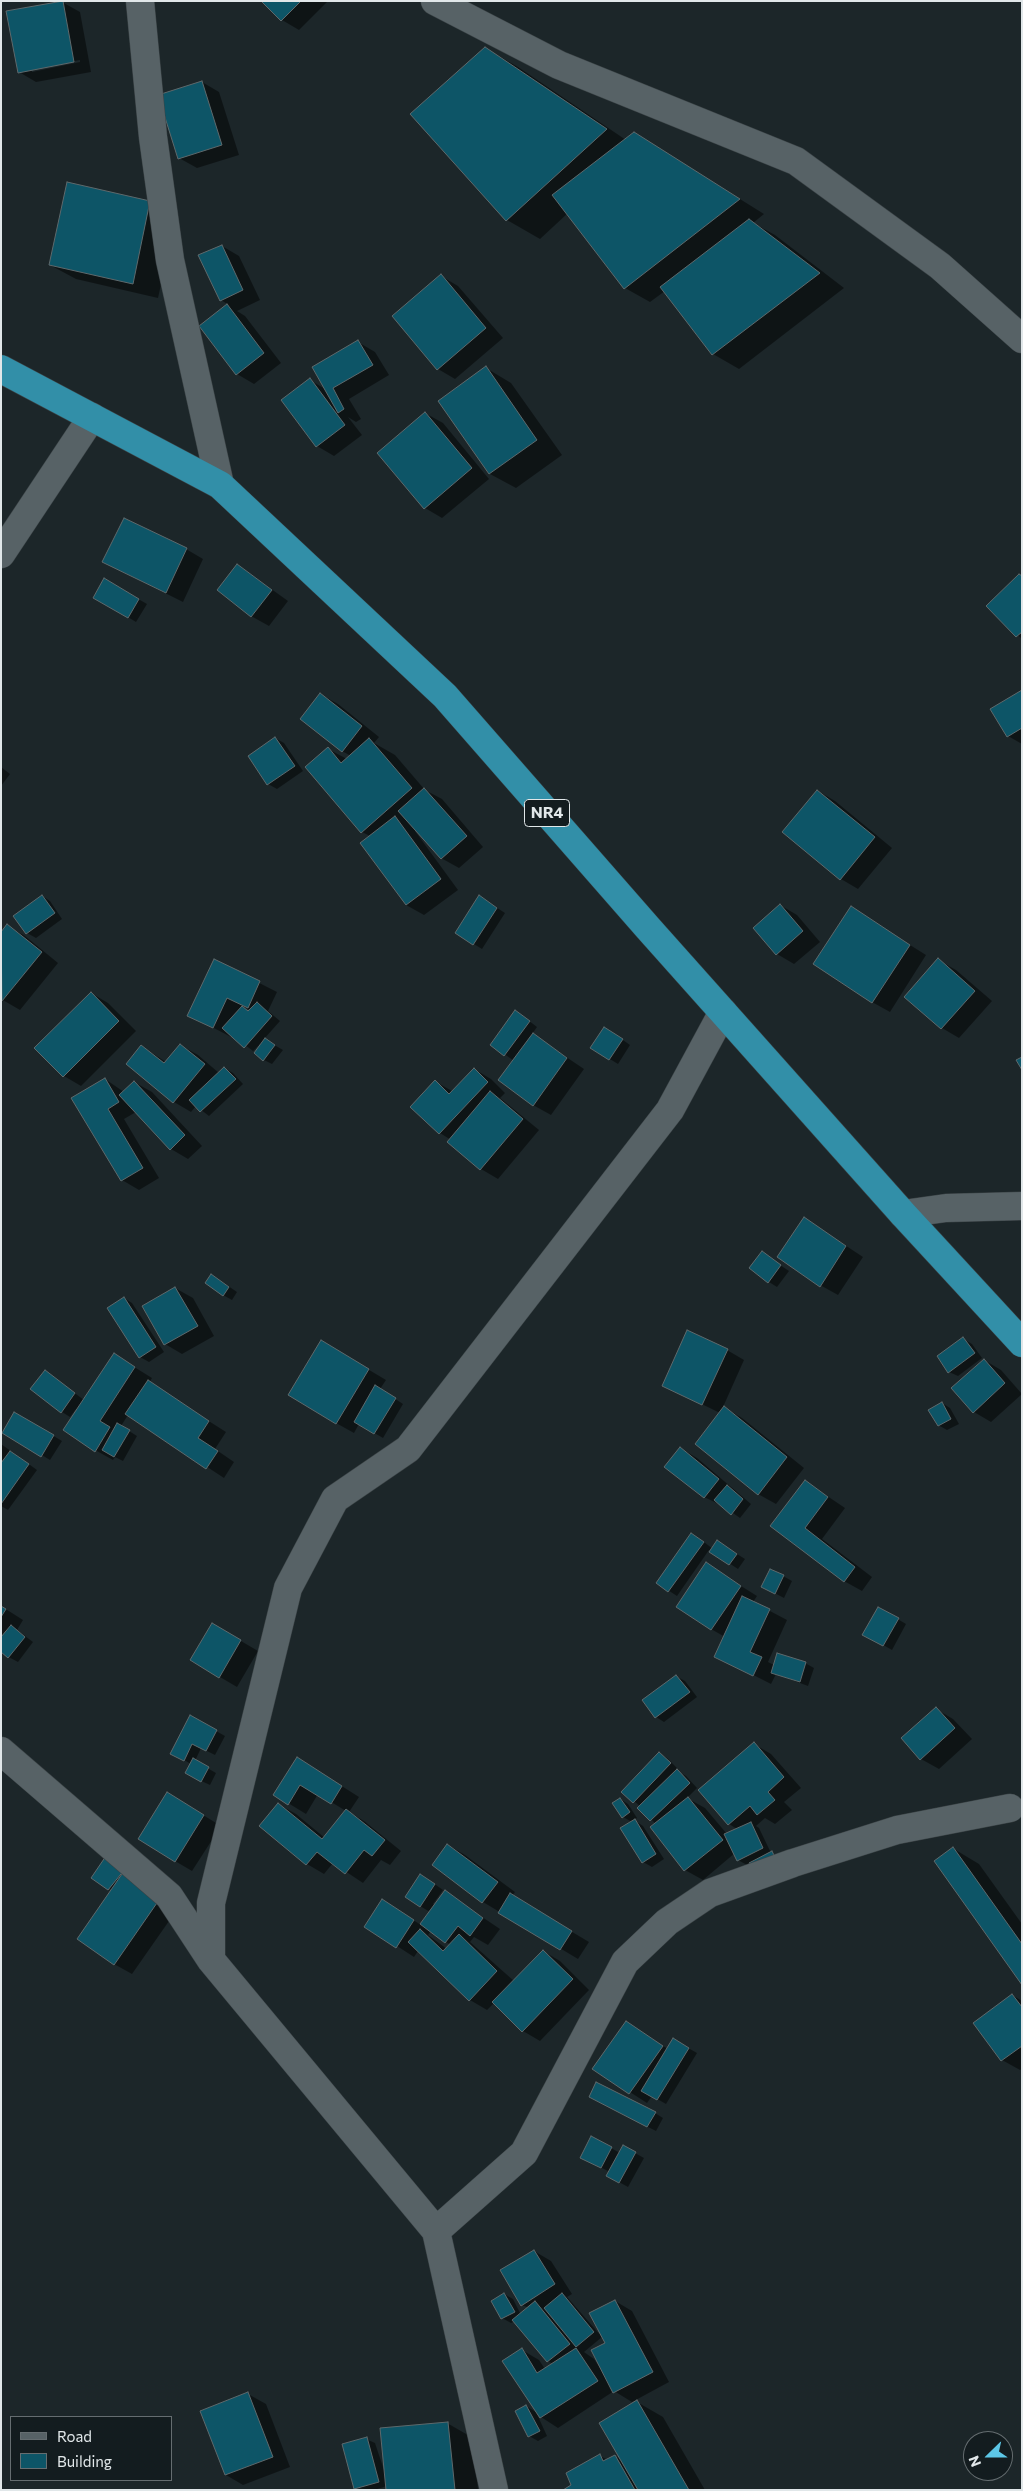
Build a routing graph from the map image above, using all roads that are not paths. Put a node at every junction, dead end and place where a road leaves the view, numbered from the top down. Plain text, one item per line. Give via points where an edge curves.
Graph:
1 (140, 1) edge
2 (435, 1) edge
3 (1022, 339) edge
4 (1, 369) edge
5 (92, 417) junction
6 (220, 485) junction
7 (1, 554) edge
8 (723, 1012) junction
9 (1022, 1206) edge
10 (902, 1214) junction
11 (1022, 1343) edge
12 (1, 1752) edge
13 (1010, 1808) dead end
14 (210, 1960) junction
15 (436, 2231) junction
16 (494, 2490) edge

1 - 6 street via 153,137 170,260
2 - 3 street via 559,65 796,161 940,266
4 - 5 highway, NR4
5 - 6 highway, NR4
5 - 7 street
6 - 8 highway, NR4 via 445,696
8 - 10 highway, NR4
8 - 14 street via 670,1110 408,1449 334,1499 288,1588 211,1903
9 - 10 street via 946,1208
10 - 11 highway, NR4
12 - 14 street via 169,1896
13 - 15 street via 897,1830 793,1863 710,1893 667,1922 625,1962 524,2153
14 - 15 street
15 - 16 street

